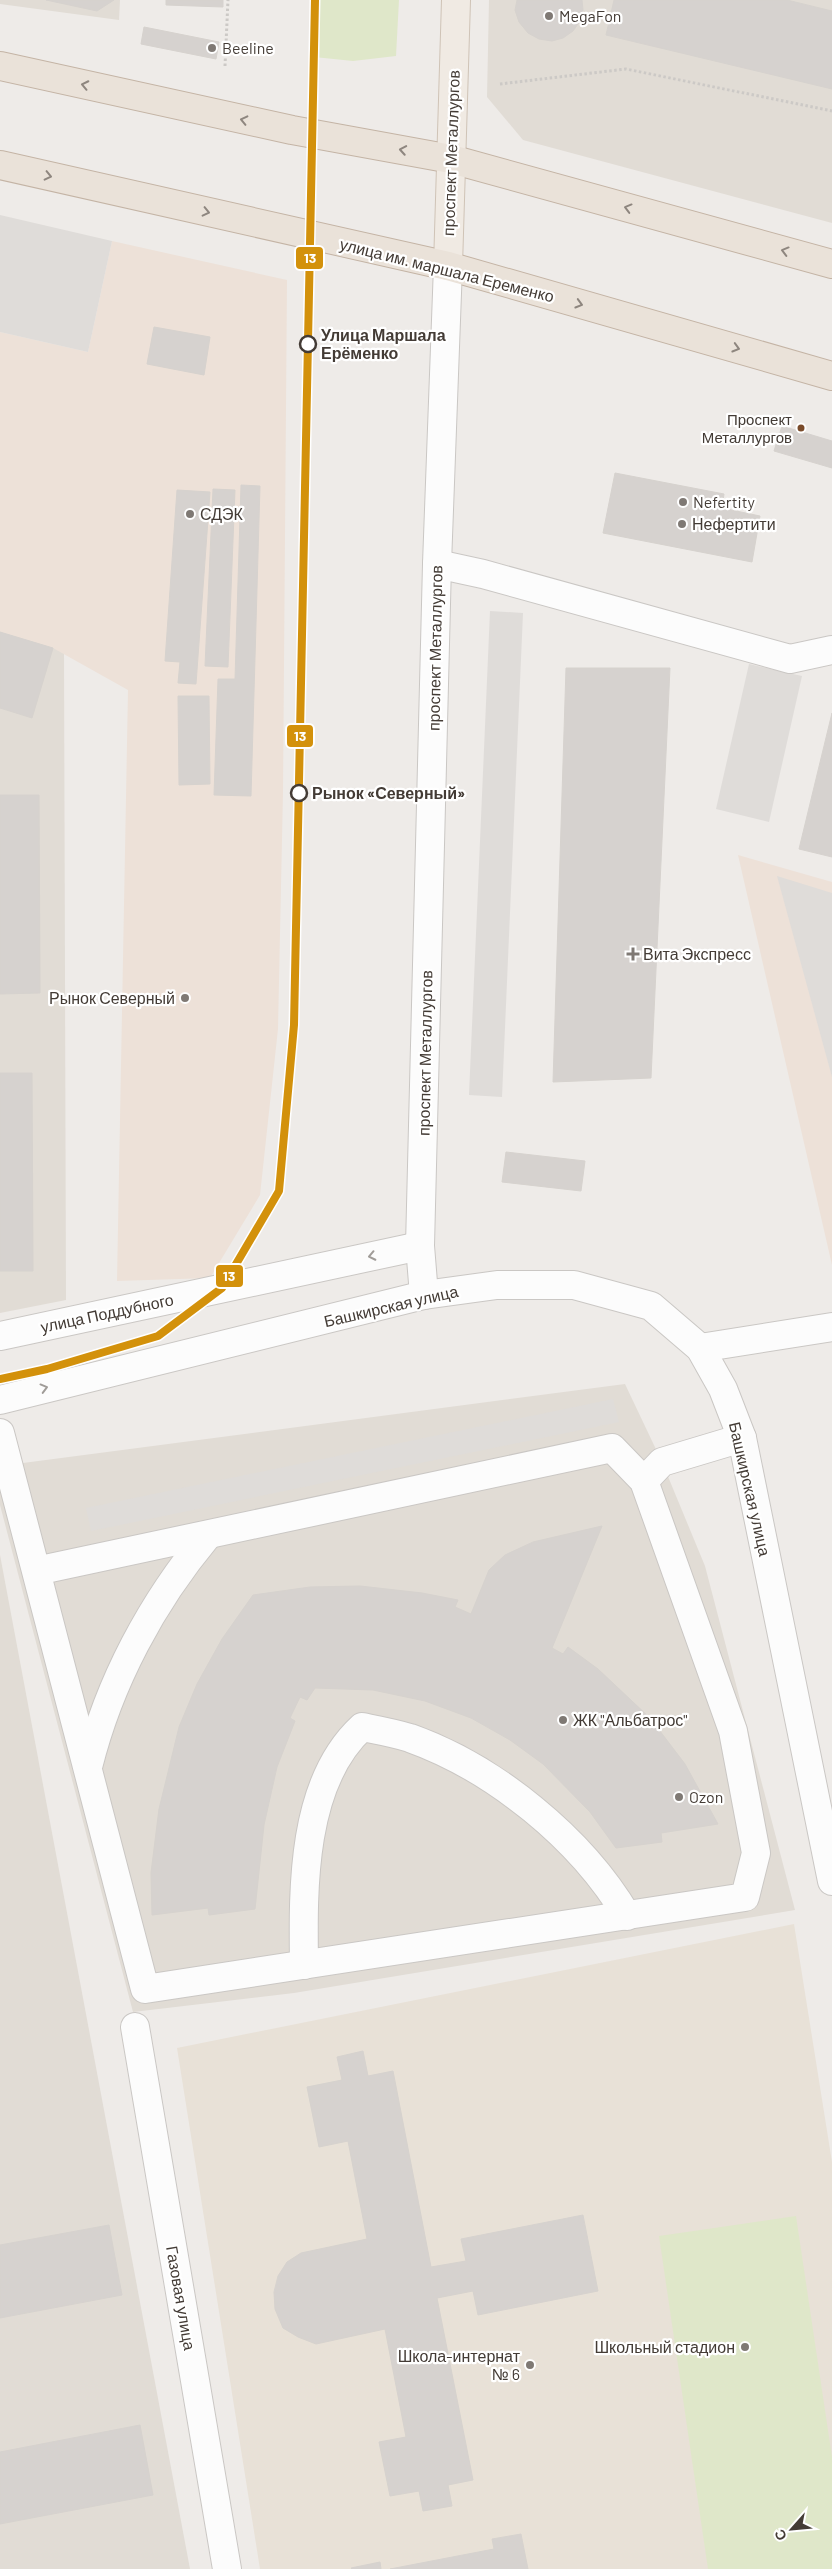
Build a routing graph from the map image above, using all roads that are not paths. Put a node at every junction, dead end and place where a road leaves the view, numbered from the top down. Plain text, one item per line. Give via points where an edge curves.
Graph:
1 (456, 0) edge
2 (0, 66) edge
3 (452, 159) junction
4 (0, 165) edge
5 (832, 264) edge
6 (448, 266) junction
7 (832, 376) edge
8 (437, 564) junction
9 (832, 650) edge
10 (420, 1246) junction
11 (424, 1295) junction
12 (832, 1327) edge
13 (0, 1336) edge
14 (700, 1348) junction
15 (0, 1400) edge
16 (0, 1433) edge
17 (742, 1438) junction
18 (644, 1482) junction
19 (208, 1535) junction
20 (36, 1571) junction
21 (88, 1767) junction
22 (832, 1882) edge
23 (627, 1916) junction
24 (304, 1965) junction
25 (136, 2026) dead end
26 (228, 2569) edge

1 - 3 main road, проспект Металлургов
3 -> 2 highway via 292,130
5 -> 3 highway
3 - 6 main road, проспект Металлургов
4 -> 6 highway, улица им. маршала Еременко
6 -> 7 highway, улица им. маршала Еременко
6 - 8 street, проспект Металлургов
8 - 9 street via 484,574 790,659
8 - 10 street, проспект Металлургов
10 - 11 street, проспект Металлургов
10 -> 13 street, улица Поддубного
11 - 14 street, Башкирская улица via 497,1284 574,1285 651,1306
15 -> 11 street, Башкирская улица
12 - 14 street
14 - 17 street, Башкирская улица via 722,1389
16 - 20 street
17 - 18 street via 662,1462
17 - 22 street, Башкирская улица
18 - 19 street via 612,1448
18 - 23 street via 733,1731 756,1853 745,1897
19 - 20 street
19 - 21 street via 162,1595 132,1650 105,1712
20 - 21 street
21 - 24 street via 145,1990
23 - 24 street
23 - 24 street via 597,1876 556,1831 491,1778 452,1756 409,1738 362,1727 338,1756 328,1775 316,1814 306,1866
25 - 26 street, Газовая улица

